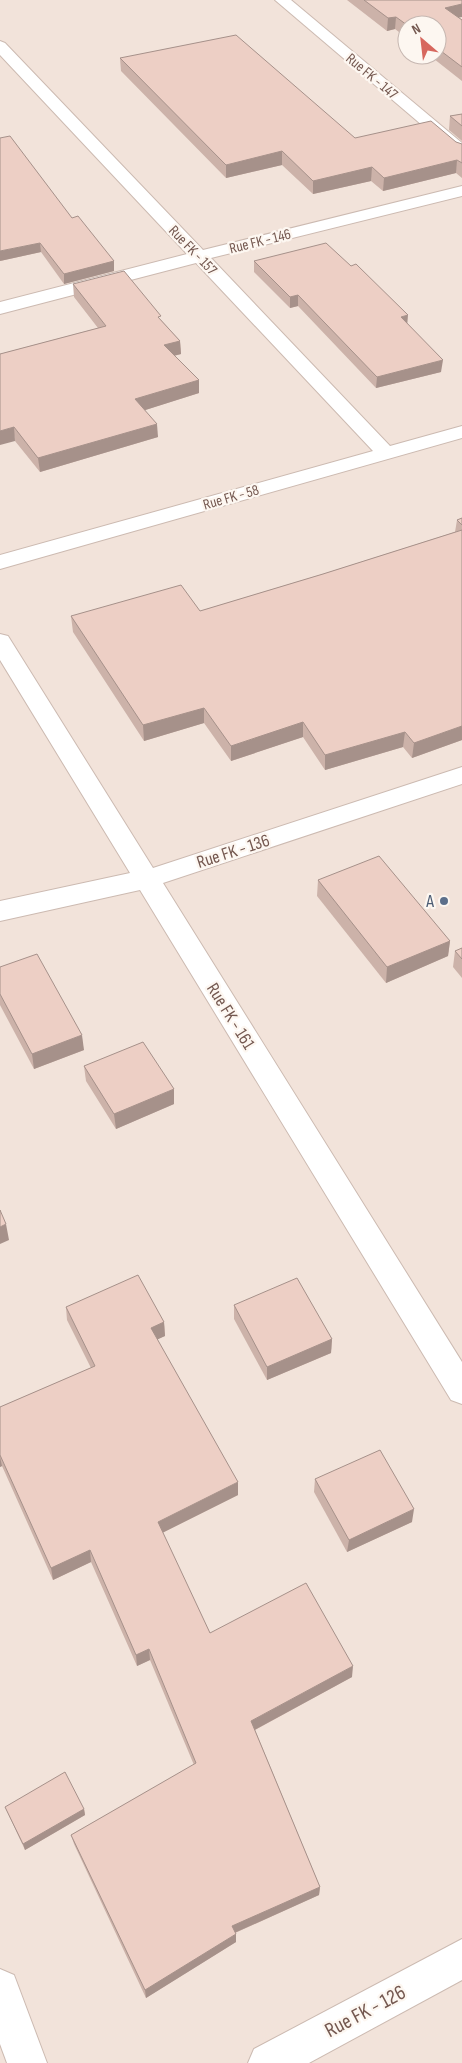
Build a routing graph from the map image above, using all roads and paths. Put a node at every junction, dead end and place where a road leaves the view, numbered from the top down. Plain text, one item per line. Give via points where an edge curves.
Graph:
1 (282, 0) edge
2 (0, 46) edge
3 (462, 151) edge
4 (462, 191) edge
5 (200, 256) junction
6 (0, 308) edge
7 (462, 432) edge
8 (386, 453) junction
9 (0, 562) edge
10 (0, 641) edge
11 (462, 775) edge
12 (147, 879) junction
13 (0, 911) edge
14 (462, 1390) edge
15 (462, 1959) edge
16 (0, 1989) edge
17 (27, 2063) edge
18 (268, 2063) edge

1 - 3 street, Rue FK - 147
2 - 5 street, Rue FK - 157
4 - 5 street, Rue FK - 146
5 - 6 street, Rue FK - 146
5 - 8 street, Rue FK - 157
7 - 8 street, Rue FK - 58
8 - 9 street, Rue FK - 58
10 - 12 street, Rue FK - 161
11 - 12 street, Rue FK - 136
12 - 13 street, Rue FK - 136
12 - 14 street, Rue FK - 161
15 - 18 street, Rue FK - 126
16 - 17 street

